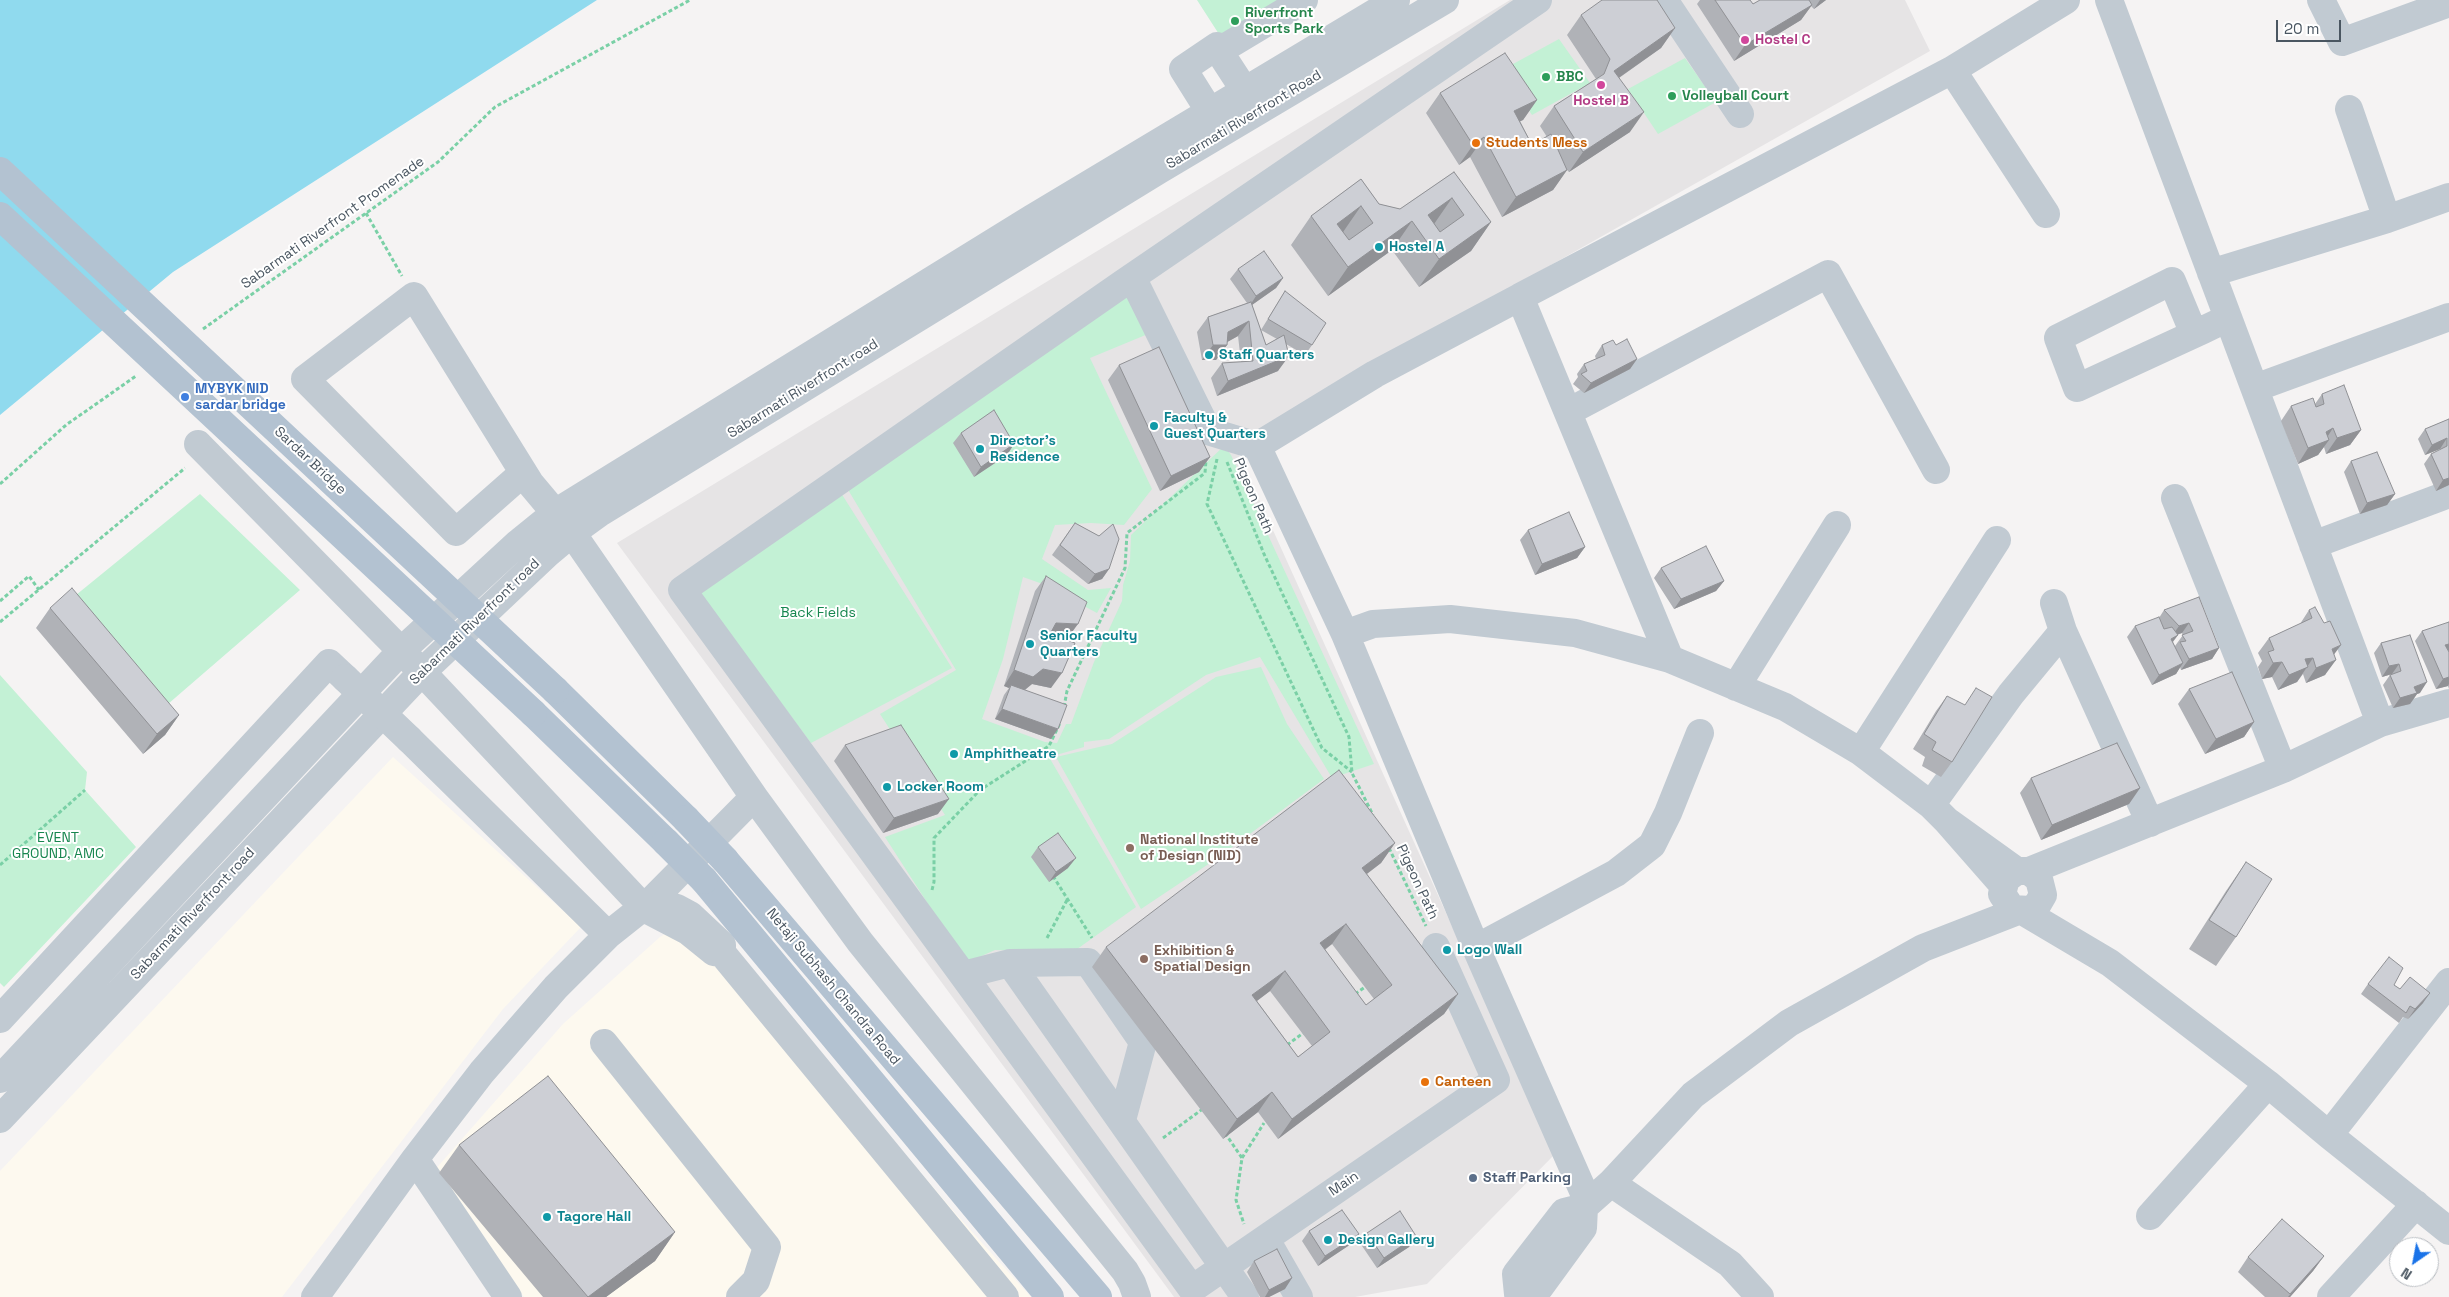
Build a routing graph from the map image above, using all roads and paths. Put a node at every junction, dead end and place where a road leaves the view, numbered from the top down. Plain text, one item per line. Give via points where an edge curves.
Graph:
1 (690, 0) edge
2 (1304, 0) edge
3 (1396, 0) edge
4 (1445, 0) edge
5 (1538, 0) edge
6 (1664, 0) edge
7 (2066, 0) edge
8 (2109, 0) edge
9 (2321, 0) edge
10 (2449, 3) edge
11 (2419, 6) edge
12 (1219, 51) junction
13 (1952, 70) junction
14 (1246, 91) junction
15 (2349, 109) dead end
16 (1210, 112) junction
17 (1740, 114) dead end
18 (0, 171) edge
19 (2449, 197) edge
20 (366, 213) junction
21 (2046, 214) dead end
22 (0, 216) edge
23 (2387, 219) junction
24 (1037, 230) junction
25 (2211, 273) junction
26 (1132, 277) junction
27 (414, 296) junction
28 (1520, 297) junction
29 (2449, 317) edge
30 (2228, 318) junction
31 (194, 334) dead end
32 (2194, 334) junction
33 (138, 374) dead end
34 (2254, 388) junction
35 (1568, 412) junction
36 (198, 444) dead end
37 (1257, 446) junction
38 (1218, 453) dead end
39 (1207, 455) edge
40 (1226, 459) dead end
41 (185, 468) dead end
42 (1936, 470) dead end
43 (524, 473) junction
44 (0, 484) edge
45 (2449, 494) edge
46 (2175, 498) dead end
47 (555, 513) junction
48 (1838, 525) dead end
49 (572, 533) junction
50 (1997, 540) dead end
51 (2313, 545) junction
52 (39, 590) junction
53 (0, 601) edge
54 (2054, 603) dead end
55 (0, 622) edge
56 (2063, 631) junction
57 (1344, 634) junction
58 (401, 651) junction
59 (1670, 659) junction
60 (422, 672) junction
61 (1736, 687) junction
62 (555, 690) joint
63 (2449, 703) edge
64 (1063, 710) edge
65 (1061, 719) edge
66 (2380, 722) junction
67 (1700, 733) dead end
68 (1861, 752) junction
69 (2283, 768) junction
70 (1352, 773) junction
71 (1357, 782) junction
72 (1350, 788) edge
73 (85, 790) dead end
74 (754, 797) junction
75 (1939, 812) junction
76 (1374, 817) edge
77 (2140, 828) junction
78 (1386, 843) edge
79 (0, 865) edge
80 (2022, 891) junction
81 (1067, 900) dead end
82 (648, 904) junction
83 (922, 919) junction
84 (608, 935) junction
85 (1436, 947) joint
86 (1476, 948) junction
87 (1022, 963) junction
88 (963, 975) junction
89 (2449, 982) edge
90 (1370, 983) dead end
91 (1354, 994) edge
92 (0, 1019) edge
93 (1308, 1030) dead end
94 (604, 1043) dead end
95 (1285, 1047) edge
96 (0, 1080) edge
97 (2268, 1084) junction
98 (0, 1119) edge
99 (1122, 1120) junction
100 (1264, 1123) dead end
101 (2329, 1135) junction
102 (1242, 1158) dead end
103 (415, 1159) junction
104 (1611, 1183) junction
105 (2416, 1204) junction
106 (1586, 1205) junction
107 (2150, 1216) dead end
108 (2448, 1229) edge
109 (1265, 1238) junction
110 (1223, 1267) junction
111 (1517, 1296) edge
112 (315, 1297) edge
113 (508, 1297) edge
114 (740, 1297) edge
115 (1004, 1297) edge
116 (1050, 1297) edge
117 (1098, 1297) edge
118 (1137, 1297) edge
119 (1245, 1297) edge
120 (1299, 1297) edge
121 (1760, 1297) edge
122 (2331, 1297) edge

1 - 20 path, Sabarmati Riverfront Promenade via 495,107 438,162
2 - 12 street
3 - 14 street, Sabarmati Riverfront Road
4 - 24 street, Sabarmati Riverfront Road
5 - 26 street
6 - 17 street
7 - 13 street
8 - 25 street
9 - 11 street via 2342,42
10 - 11 street
12 - 14 street
12 - 16 street via 1216,46 1183,69
13 - 21 street
13 - 28 street
14 - 16 street, Sabarmati Riverfront Road
15 - 23 street
16 - 24 street, Sabarmati Riverfront Road
18 - 62 main road, Sardar Bridge, bridge
19 - 23 street
20 - 27 path
20 - 31 path, Sabarmati Riverfront Promenade
22 - 116 main road, bridge via 533,713 704,880
23 - 25 street
24 - 47 street, Sabarmati Riverfront road
24 - 49 street, Sabarmati Riverfront road
25 - 30 street
26 - 37 street via 1208,431
26 - 83 street via 682,590
27 - 43 street
27 - 43 street via 305,379 456,532
28 - 35 street
28 - 37 street via 1374,374
29 - 34 street
30 - 32 street
30 - 34 street
32 - 32 street via 2077,388 2058,338 2172,281
33 - 44 path via 66,425
34 - 51 street
35 - 42 street via 1828,274
35 - 59 street
36 - 58 street
37 - 57 street
38 - 70 path, Pigeon Path via 1207,504 1322,748
39 - 64 path via 1204,473 1126,532 1125,568 1068,691
40 - 70 path, Pigeon Path via 1264,554 1349,737
41 - 52 path
43 - 47 street
45 - 51 street
46 - 69 street
47 - 49 street
47 - 58 street, Sabarmati Riverfront road
48 - 61 street
49 - 60 street, Sabarmati Riverfront road
49 - 74 street
50 - 68 street
51 - 66 street
52 - 53 path via 29,576
52 - 55 path
54 - 56 street
56 - 75 street via 2011,694
56 - 77 street
57 - 59 street via 1373,624 1450,619 1574,634
57 - 86 street
58 - 60 street
58 - 96 street, Sabarmati Riverfront road
59 - 61 street
60 - 82 street via 437,691
60 - 98 street, Sabarmati Riverfront road
61 - 68 street via 1785,707
62 - 117 main road, Netaji Subhash Chandra Road, bridge via 725,860
63 - 66 street
65 - 83 path via 1049,746 980,790 934,838 934,882
66 - 69 street
67 - 86 street via 1652,845 1616,873
68 - 75 street
69 - 77 street
70 - 71 path, Pigeon Path
71 - 72 path
71 - 76 path, Pigeon Path
73 - 79 path
74 - 82 street
74 - 118 street via 860,942 1125,1271
75 - 80 street
77 - 80 street
78 - 85 path, Pigeon Path
80 - 97 street
80 - 104 street via 1789,1022 1693,1095
81 - 87 path
82 - 84 street
82 - 115 street via 714,952 722,953
83 - 88 street
84 - 92 street, bridge via 329,663
84 - 103 street via 556,987 482,1072
85 - 109 street, Main via 1496,1080
86 - 106 street
87 - 88 street
87 - 99 street
87 - 99 street via 1088,962 1143,1042
88 - 110 street, Main via 1192,1289
89 - 101 street
90 - 91 path
93 - 95 path
94 - 114 street via 767,1247 756,1281
97 - 101 street
97 - 107 street
99 - 110 street
100 - 102 path
101 - 105 street
103 - 112 street
103 - 113 street
104 - 106 street
104 - 121 street via 1730,1264
105 - 108 street
105 - 122 street
106 - 111 street via 1583,1228 1540,1287
109 - 110 street, Main
109 - 120 street
110 - 119 street

